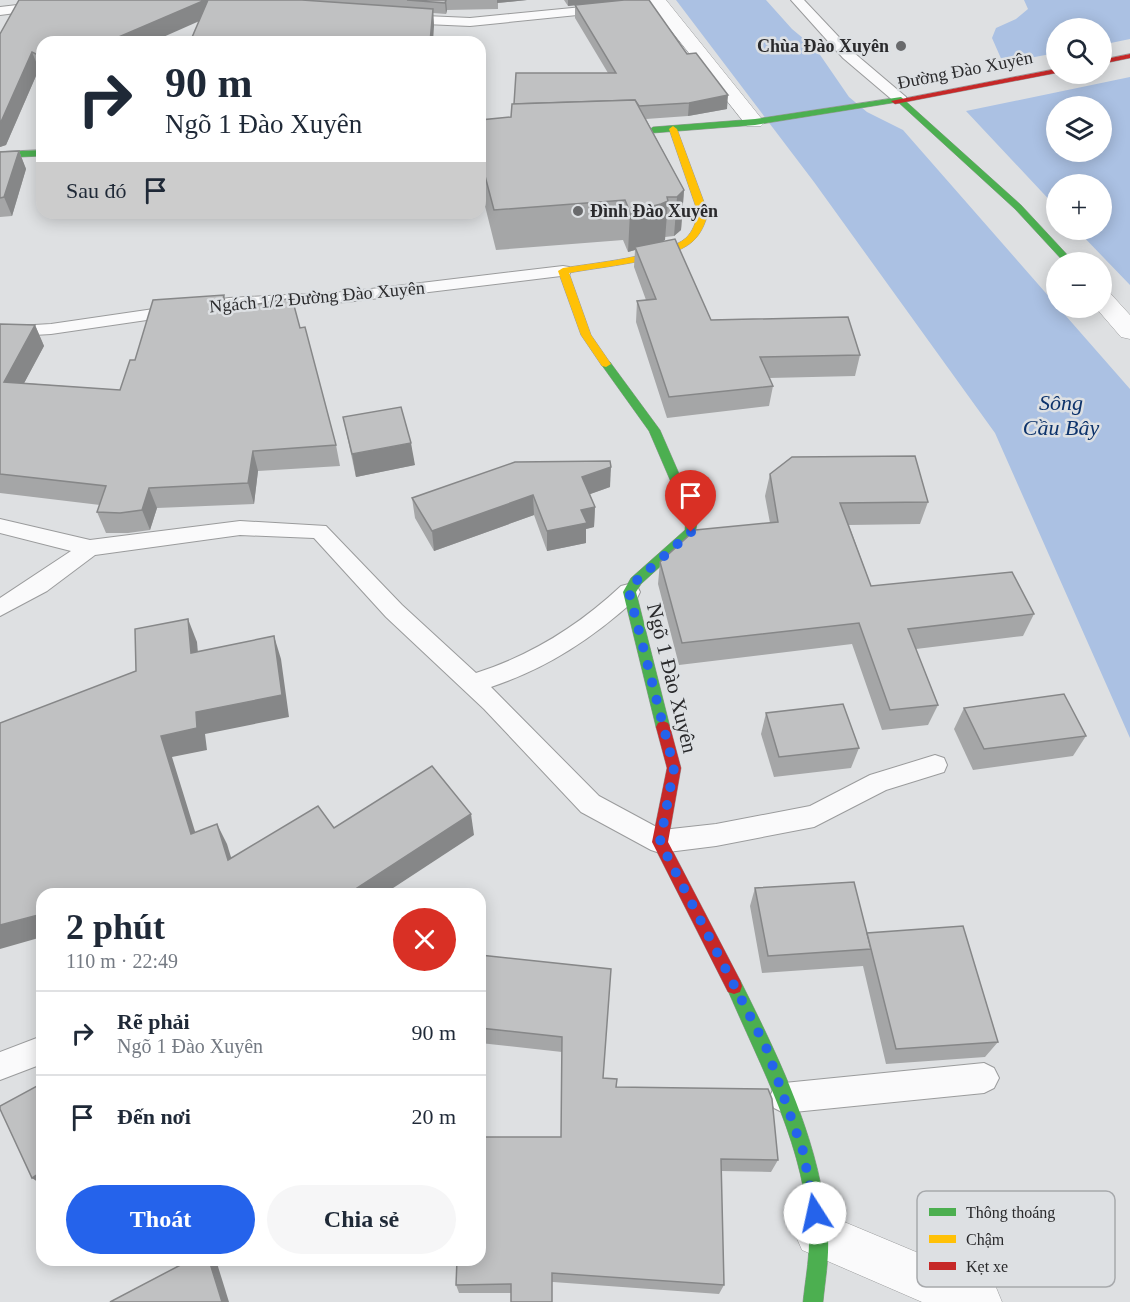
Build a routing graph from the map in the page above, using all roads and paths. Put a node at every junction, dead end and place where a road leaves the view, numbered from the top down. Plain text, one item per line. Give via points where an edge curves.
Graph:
1 (797, 0) edge
2 (654, 2) edge
3 (58, 6) edge
4 (615, 8) edge
5 (0, 11) edge
6 (394, 18) edge
7 (1130, 56) edge
8 (1112, 60) edge
9 (1046, 72) edge
10 (901, 100) junction
11 (754, 122) junction
12 (673, 129) junction
13 (639, 130) edge
14 (36, 153) edge
15 (0, 155) edge
16 (1060, 252) edge
17 (563, 271) junction
18 (1112, 311) edge
19 (1130, 331) edge
20 (0, 332) edge
21 (0, 526) edge
22 (90, 548) junction
23 (629, 592) junction
24 (0, 608) edge
25 (472, 684) junction
26 (936, 765) dead end
27 (660, 842) junction
28 (36, 1052) edge
29 (0, 1066) edge
30 (984, 1078) dead end
31 (783, 1098) junction
32 (818, 1234) junction
33 (917, 1276) edge
34 (943, 1287) edge
35 (813, 1302) edge
36 (978, 1302) edge

1 - 10 lane via 840,48
2 - 11 street
3 - 5 lane
4 - 6 lane via 470,21
7 - 8 street
9 - 10 street, Đường Đào Xuyên
10 - 11 street, Đường Đào Xuyên
10 - 16 street via 1018,207
11 - 12 street
12 - 13 street
12 - 17 street via 702,213 701,224 690,242 662,252
14 - 15 street
17 - 20 lane, Ngách 1/2 Đường Đào Xuyên via 375,294 229,303 51,329
17 - 23 street, Ngõ 1 Đào Xuyên via 586,335 654,430 692,517 691,532 636,581
18 - 19 street
21 - 22 lane
22 - 24 lane
22 - 25 lane via 240,528 319,531 394,611
23 - 25 lane via 590,627 548,656
23 - 27 street, Ngõ 1 Đào Xuyên via 674,768
25 - 27 lane via 590,804
26 - 27 lane via 879,782 814,816
27 - 31 street via 766,1047
28 - 29 lane
30 - 31 lane
31 - 32 street via 803,1151
32 - 33 street
32 - 35 street
34 - 36 street

